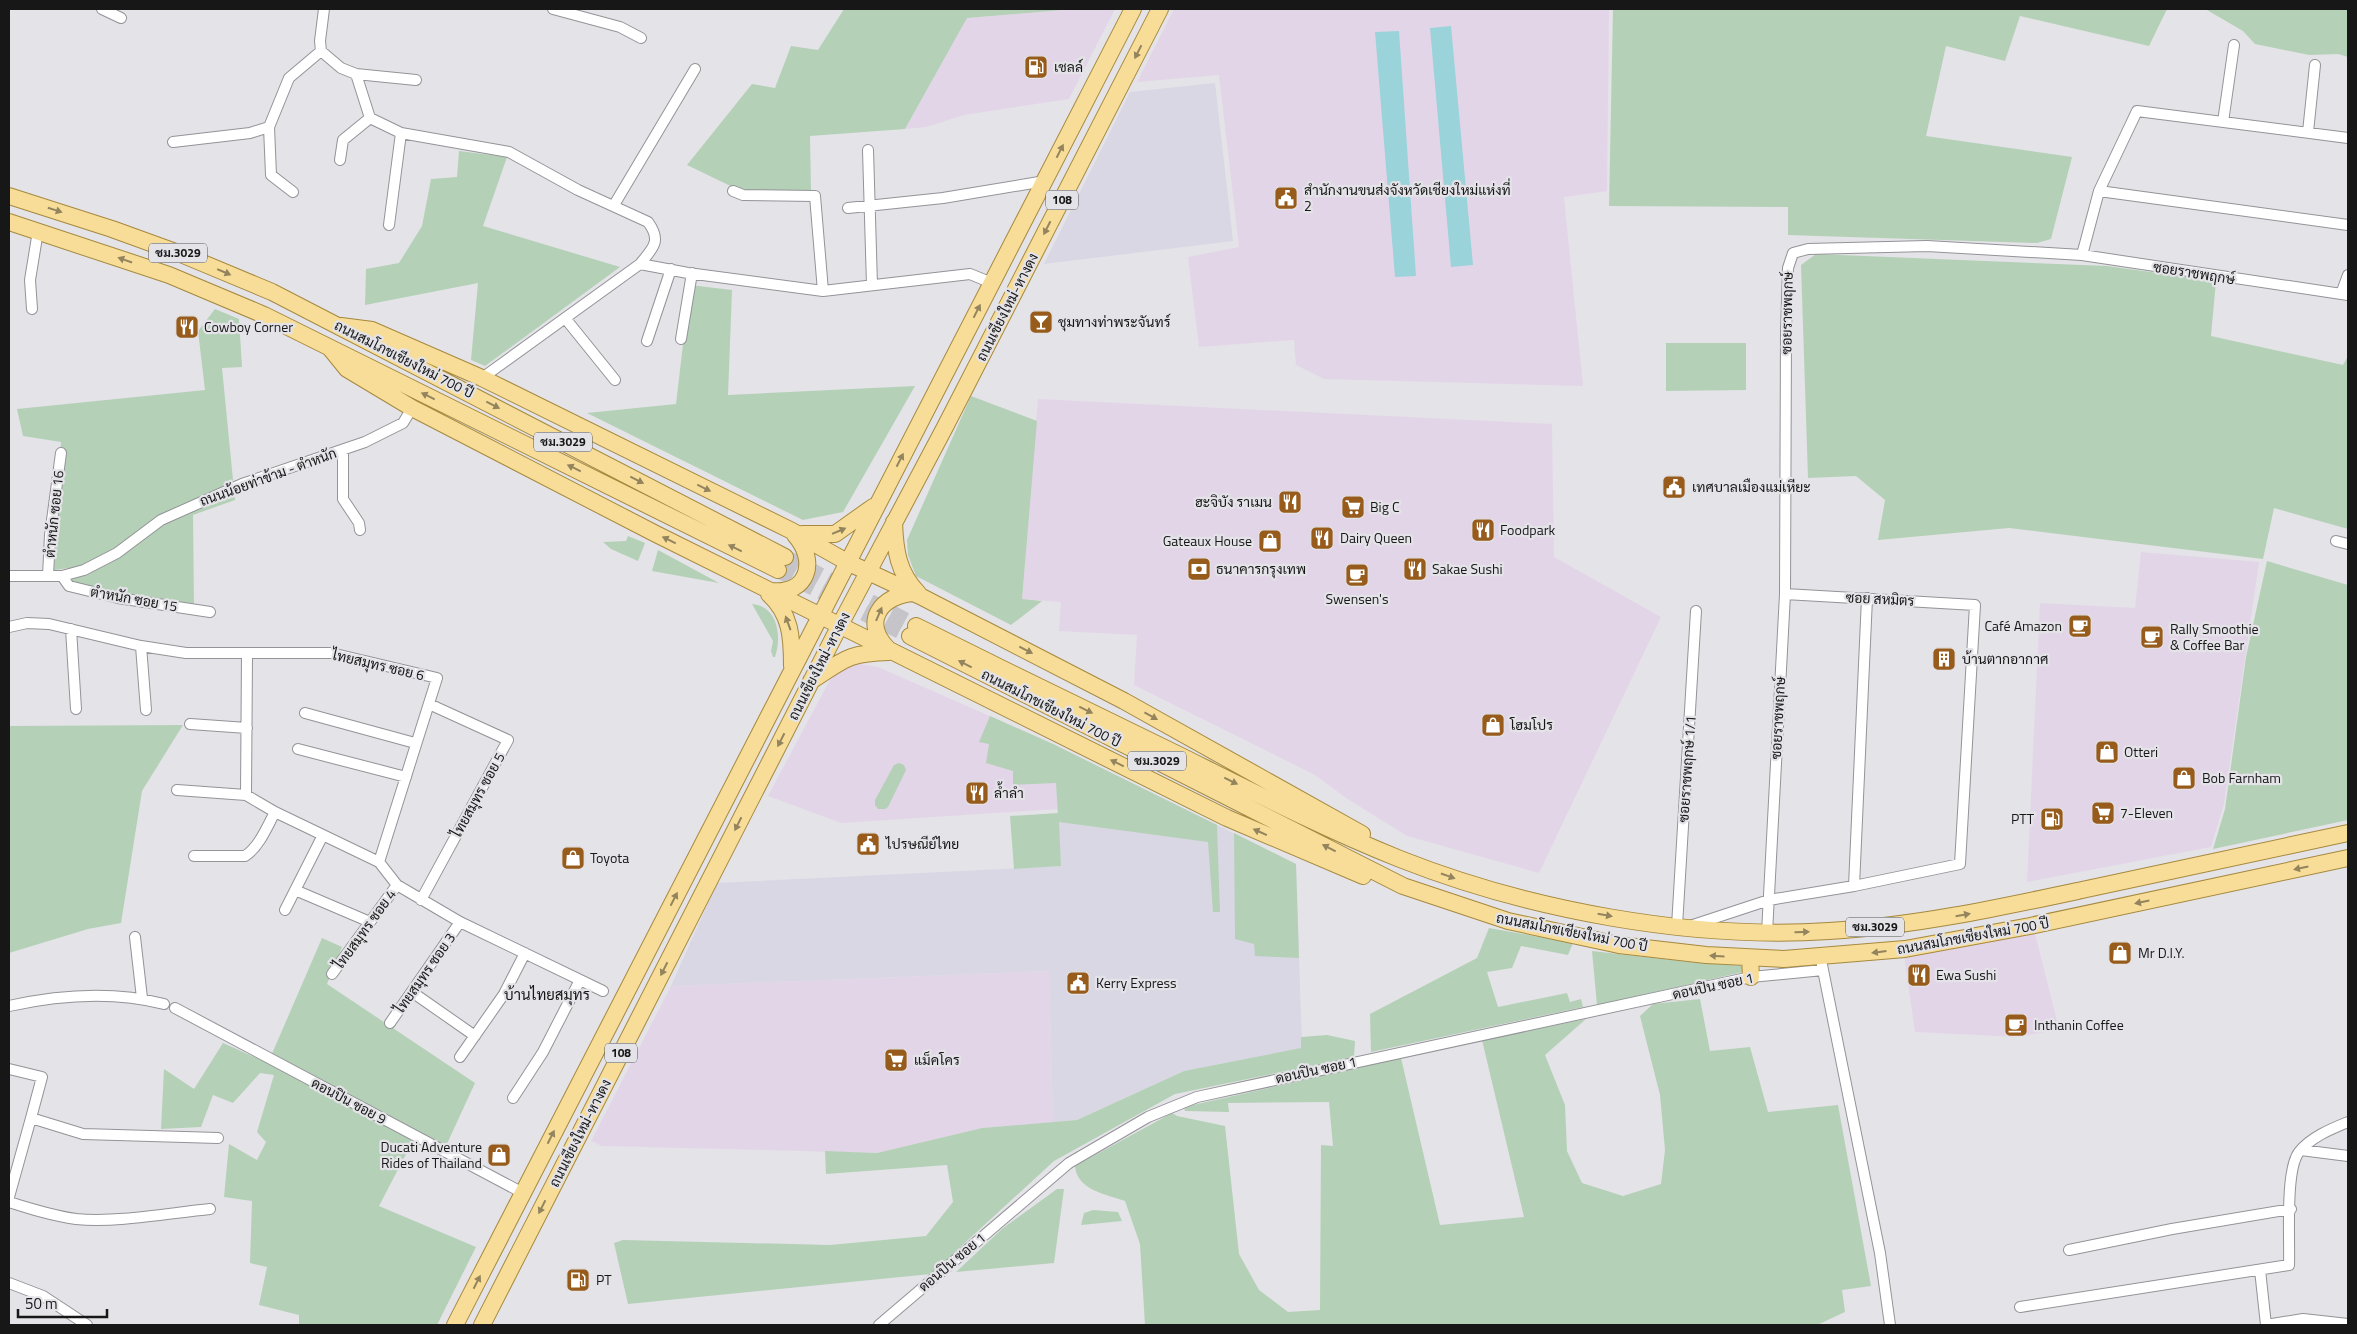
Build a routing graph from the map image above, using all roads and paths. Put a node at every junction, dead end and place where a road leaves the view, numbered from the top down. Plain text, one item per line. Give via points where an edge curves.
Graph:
1 (102, 9) edge
2 (324, 9) edge
3 (553, 9) edge
4 (1133, 9) edge
5 (1160, 9) edge
6 (122, 18) dead end
7 (642, 38) dead end
8 (2234, 45) dead end
9 (321, 51) junction
10 (2315, 65) dead end
11 (696, 69) dead end
12 (356, 74) junction
13 (416, 80) dead end
14 (370, 118) junction
15 (2223, 122) junction
16 (269, 127) junction
17 (2308, 132) junction
18 (401, 133) junction
19 (2348, 138) edge
20 (173, 142) dead end
21 (868, 150) dead end
22 (340, 160) dead end
23 (1044, 181) junction
24 (732, 191) dead end
25 (2099, 191) junction
26 (294, 192) dead end
27 (9, 196) edge
28 (614, 205) junction
29 (870, 206) junction
30 (848, 208) dead end
31 (9, 222) edge
32 (389, 225) dead end
33 (2348, 225) edge
34 (38, 231) junction
35 (2082, 255) junction
36 (640, 264) junction
37 (671, 269) junction
38 (692, 274) junction
39 (2348, 274) edge
40 (992, 283) junction
41 (872, 285) junction
42 (823, 291) junction
43 (2345, 295) edge
44 (32, 309) dead end
45 (565, 318) junction
46 (341, 326) junction
47 (681, 339) dead end
48 (647, 342) dead end
49 (330, 348) junction
50 (482, 378) junction
51 (616, 380) dead end
52 (412, 408) junction
53 (343, 450) junction
54 (61, 452) dead end
55 (878, 504) junction
56 (894, 522) junction
57 (360, 530) dead end
58 (792, 531) junction
59 (2336, 541) dead end
60 (2348, 544) edge
61 (847, 562) junction
62 (868, 572) junction
63 (9, 576) edge
64 (48, 576) junction
65 (62, 576) junction
66 (764, 588) junction
67 (917, 594) junction
68 (1785, 594) junction
69 (1867, 598) junction
70 (1696, 611) dead end
71 (210, 612) dead end
72 (820, 616) junction
73 (840, 625) junction
74 (9, 627) edge
75 (72, 629) junction
76 (141, 646) junction
77 (892, 652) junction
78 (246, 654) junction
79 (792, 670) junction
80 (811, 681) junction
81 (429, 704) junction
82 (76, 709) dead end
83 (146, 710) dead end
84 (305, 713) dead end
85 (190, 724) dead end
86 (247, 728) junction
87 (415, 743) junction
88 (298, 749) dead end
89 (406, 777) junction
90 (177, 790) dead end
91 (246, 795) junction
92 (275, 812) junction
93 (2348, 833) edge
94 (323, 835) junction
95 (194, 856) dead end
96 (2348, 858) edge
97 (1402, 860) junction
98 (379, 862) junction
99 (397, 885) junction
100 (1403, 886) junction
101 (1854, 886) junction
102 (295, 890) junction
103 (421, 900) junction
104 (1768, 900) junction
105 (285, 910) dead end
106 (370, 922) junction
107 (460, 922) junction
108 (1682, 927) junction
109 (1766, 933) junction
110 (135, 936) dead end
111 (525, 953) junction
112 (1750, 958) junction
113 (1822, 963) junction
114 (332, 974) dead end
115 (1751, 977) junction
116 (580, 980) junction
117 (412, 992) junction
118 (611, 994) junction
119 (142, 998) junction
120 (164, 1004) dead end
121 (9, 1006) edge
122 (176, 1008) dead end
123 (390, 1023) dead end
124 (475, 1036) junction
125 (460, 1057) dead end
126 (9, 1069) edge
127 (513, 1098) dead end
128 (31, 1118) junction
129 (2348, 1122) edge
130 (218, 1138) dead end
131 (2301, 1150) junction
132 (2348, 1156) edge
133 (523, 1192) junction
134 (9, 1197) edge
135 (9, 1202) edge
136 (210, 1209) dead end
137 (2291, 1209) junction
138 (2069, 1250) dead end
139 (2260, 1270) junction
140 (9, 1283) edge
141 (2020, 1307) dead end
142 (2348, 1324) edge
143 (87, 1325) edge
144 (455, 1325) edge
145 (482, 1325) edge
146 (879, 1325) edge
147 (1890, 1325) edge
148 (2266, 1325) edge

1 - 6 street
2 - 9 street
3 - 7 street via 620,27
23 -> 4 main road, ถนนเชียงใหม่-หางดง / 108
5 -> 56 main road, ถนนเชียงใหม่-หางดง / 108
8 - 15 street
9 - 12 street via 341,68
9 - 16 street via 288,78
10 - 17 street
11 - 28 street
12 - 13 street
12 - 14 street
14 - 18 street
14 - 22 street via 343,140
15 - 17 street
15 - 25 street via 2136,111
16 - 20 street
16 - 26 street via 271,175
17 - 19 street
18 - 28 street via 509,152 578,190
18 - 32 street
21 - 29 street
23 - 29 street
23 - 40 main road, ถนนเชียงใหม่-หางดง / 108
24 - 42 street via 743,195 815,196
25 - 33 street
25 - 35 street
27 -> 46 main road, ถนนสมโภชเชียงใหม่ 700 ปี / ชม.3029 via 181,254 272,292
28 - 36 street via 648,222 654,230 653,247
29 - 30 street
29 - 41 street
31 - 34 main road, ถนนสมโภชเชียงใหม่ 700 ปี / ชม.3029
34 - 44 street via 30,280
49 -> 34 main road, ถนนสมโภชเชียงใหม่ 700 ปี / ชม.3029 via 264,315 170,275
35 - 43 street, ซอยราชพฤกษ์
35 - 68 street, ซอยราชพฤกษ์ via 1928,246 1808,249 1793,253 1788,268 1786,332
36 - 37 street
36 - 45 street
37 - 38 street
37 - 48 street
38 - 42 street
38 - 47 street
39 - 43 street
40 - 41 street via 970,274
55 -> 40 main road, ถนนเชียงใหม่-หางดง / 108
41 - 42 street
45 - 50 street
45 - 51 street
46 -> 49 main road, ถนนสมโภชเชียงใหม่ 700 ปี / ชม.3029 via 782,563
46 - 50 main road via 372,330
49 - 52 main road via 347,369
50 -> 58 main road
52 - 53 street, ถนนน้อยท่าข้าม - ตำหนัก via 403,423
66 -> 52 main road
53 - 57 street via 343,499 360,523
53 - 65 street, ถนนน้อยท่าข้าม - ตำหนัก via 242,484 194,505 161,520 117,553 84,570
54 - 64 street, ตำหนัก ซอย 16
58 -> 55 main road via 812,535 835,534
55 - 61 main road, ถนนเชียงใหม่-หางดง / 108
56 - 62 main road, ถนนเชียงใหม่-หางดง / 108
56 - 67 main road via 899,564
58 - 61 main road
58 - 66 main road via 805,546 808,569 788,591
59 - 60 street
61 - 62 main road
61 - 72 main road, ถนนเชียงใหม่-หางดง / 108
62 - 67 main road
62 - 73 main road, ถนนเชียงใหม่-หางดง / 108
63 - 64 street, ถนนน้อยท่าข้าม - ตำหนัก
64 - 65 street, ถนนน้อยท่าข้าม - ตำหนัก
65 - 71 street, ตำหนัก ซอย 15 via 69,586 118,598
66 - 72 main road
79 -> 66 main road via 788,621
77 -> 67 main road via 877,634 879,611 899,594
67 -> 97 main road via 1124,701 1327,813
68 - 69 street, ซอย สหมิตร
68 - 104 street, ซอยราชพฤกษ์
69 - 101 street
69 - 101 street, ซอย สหมิตร via 1975,605 1960,864
70 - 108 street, ซอยราชพฤกษ์ 1/1
72 - 73 main road
72 - 79 main road, ถนนเชียงใหม่-หางดง / 108
73 - 77 main road
73 - 80 main road, ถนนเชียงใหม่-หางดง / 108
74 - 75 street via 34,623
75 - 76 street
75 - 82 street
76 - 78 street via 186,653
76 - 83 street
77 - 80 main road via 845,658
100 -> 77 main road via 1356,873 1227,818
78 - 81 street, ไทยสมุทร ซอย 6 via 331,653 437,678
78 - 86 street
118 -> 79 main road, ถนนเชียงใหม่-หางดง / 108
80 -> 145 main road, ถนนเชียงใหม่-หางดง / 108
81 - 87 street, ไทยสมุทร ซอย 6
81 - 103 street, ไทยสมุทร ซอย 5 via 508,740
84 - 87 street
85 - 86 street
86 - 91 street
87 - 89 street, ไทยสมุทร ซอย 6
88 - 89 street
89 - 98 street, ไทยสมุทร ซอย 6
90 - 91 street
91 - 92 street
92 - 94 street
92 - 95 street via 252,852 245,856
109 -> 93 main road, ถนนสมโภชเชียงใหม่ 700 ปี / ชม.3029 via 1893,926 1959,916
94 - 98 street
94 - 102 street
96 -> 113 main road, ถนนสมโภชเชียงใหม่ 700 ปี / ชม.3029 via 1966,938
100 -> 97 main road, ถนนสมโภชเชียงใหม่ 700 ปี / ชม.3029 via 913,631 1313,822
97 -> 108 main road, ถนนสมโภชเชียงใหม่ 700 ปี / ชม.3029 via 1451,878 1525,898 1592,913
98 - 99 street
99 - 103 street
99 - 106 street, ไทยสมุทร ซอย 4
112 -> 100 main road, ถนนสมโภชเชียงใหม่ 700 ปี / ชม.3029 via 1619,945 1544,930
101 - 104 street
102 - 105 street
102 - 106 street
103 - 107 street
104 - 108 street
104 - 109 street, ซอยราชพฤกษ์
106 - 114 street, ไทยสมุทร ซอย 4
107 - 111 street
107 - 117 street, ไทยสมุทร ซอย 3
108 - 109 main road, ถนนสมโภชเชียงใหม่ 700 ปี / ชม.3029
110 - 119 street
111 - 116 street
111 - 124 street via 504,994
112 - 113 main road, ถนนสมโภชเชียงใหม่ 700 ปี / ชม.3029
112 - 115 main road
113 - 115 street, ดอนปิน ซอย 1
113 - 147 street via 1880,1253
115 - 146 street, ดอนปิน ซอย 1 via 1197,1097 1148,1117 1069,1163
116 - 118 street
116 - 127 street via 546,1046
117 - 123 street, ไทยสมุทร ซอย 3
117 - 124 street
133 -> 118 main road, ถนนเชียงใหม่-หางดง / 108
119 - 120 street
119 - 121 street via 60,998
122 - 133 street, ดอนปิน ซอย 9
124 - 125 street
126 - 128 street via 42,1077
128 - 130 street via 83,1134
128 - 134 street
129 - 131 street via 2321,1134
131 - 132 street
131 - 137 street via 2293,1167
144 -> 133 main road, ถนนเชียงใหม่-หางดง / 108
135 - 136 street via 42,1213 77,1219
137 - 138 street
137 - 139 street via 2289,1265
139 - 141 street
139 - 148 street
140 - 143 street via 43,1296
142 - 148 street via 2303,1319

